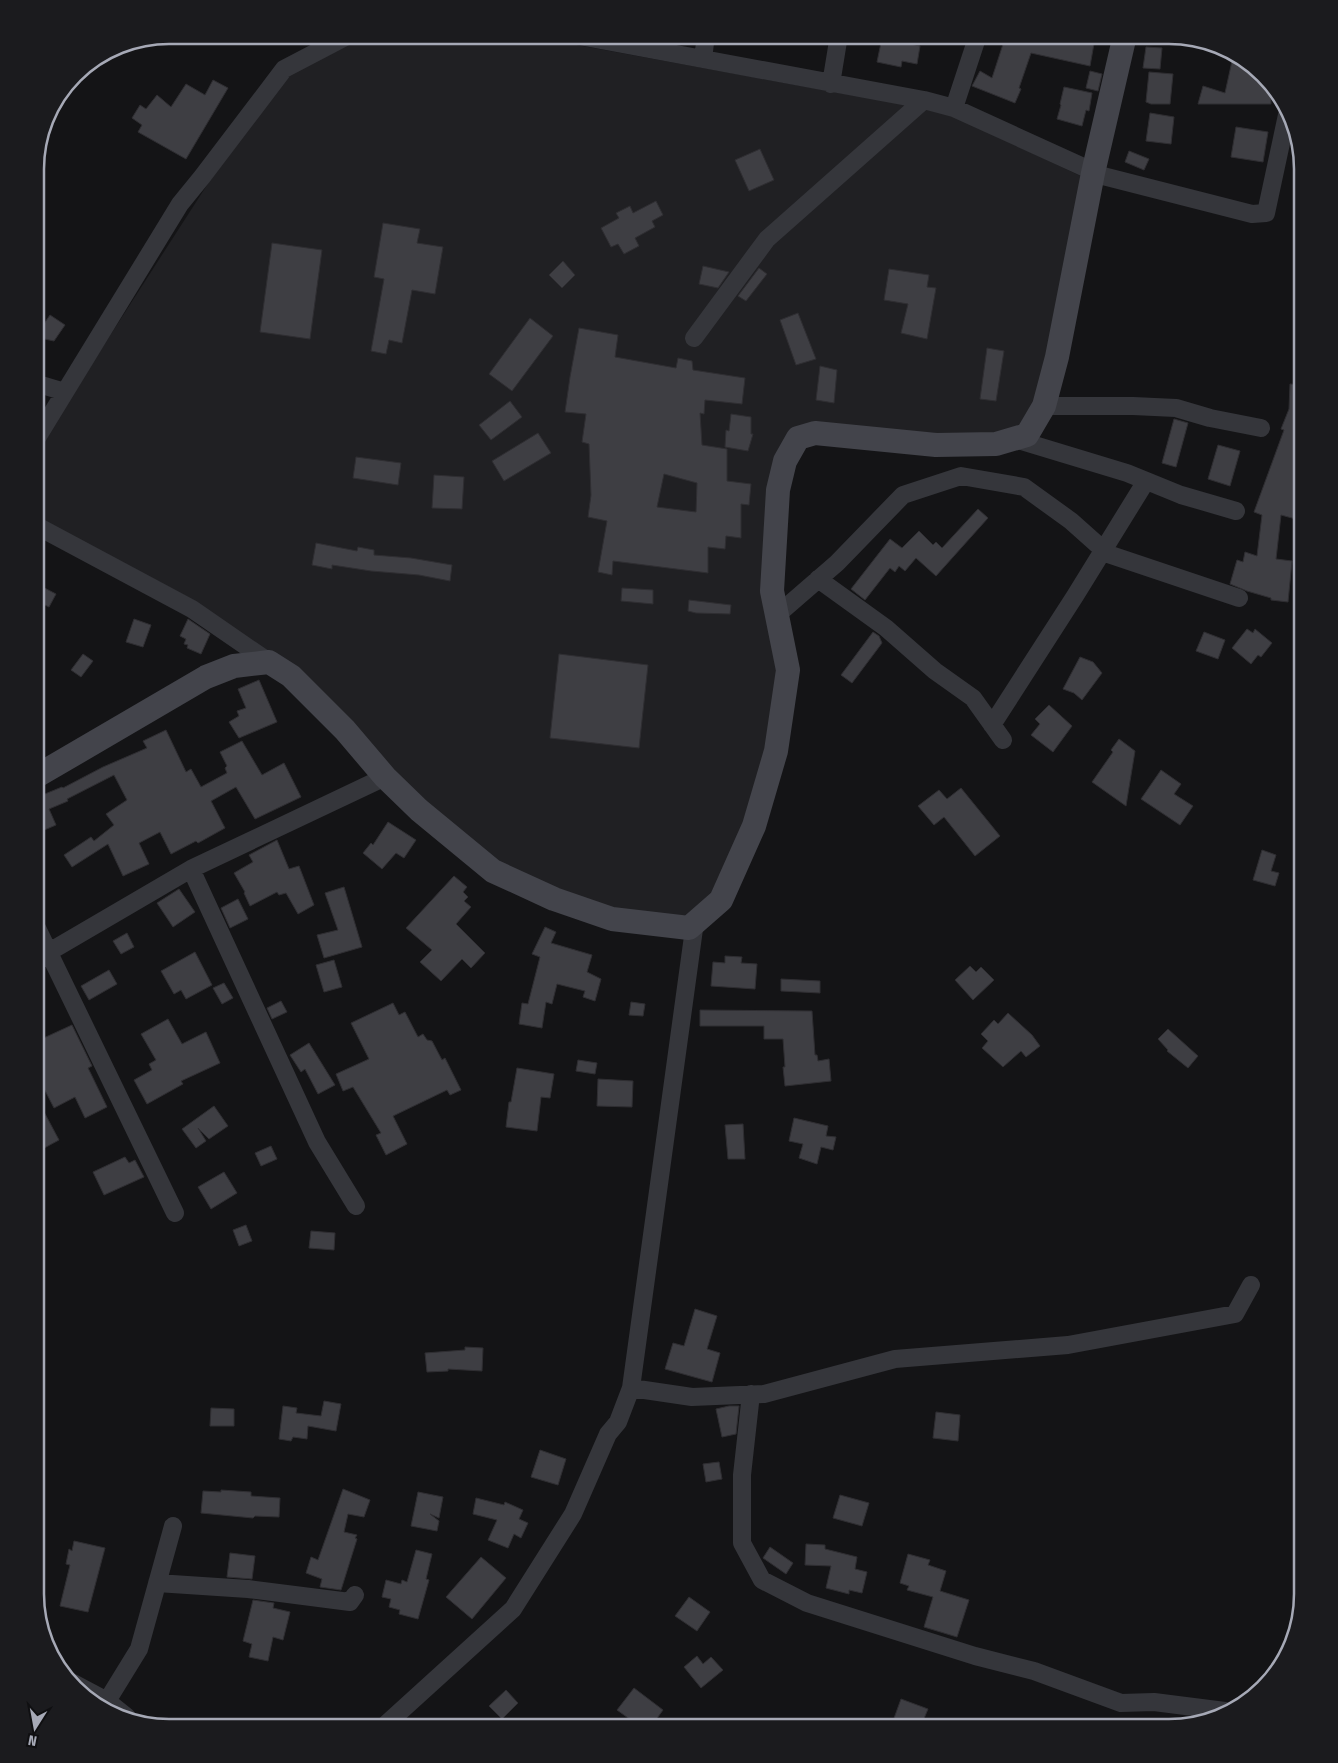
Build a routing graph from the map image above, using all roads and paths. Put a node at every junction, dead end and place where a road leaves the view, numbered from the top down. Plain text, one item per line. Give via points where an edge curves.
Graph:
1 (332, 44) edge
2 (623, 44) edge
3 (705, 44) edge
4 (838, 44) edge
5 (975, 44) edge
6 (1123, 44) edge
7 (704, 59) junction
8 (831, 84) junction
9 (924, 100) junction
10 (954, 108) junction
11 (1285, 123) edge
12 (1093, 173) junction
13 (694, 338) dead end
14 (44, 386) edge
15 (64, 392) junction
16 (1044, 406) junction
17 (44, 426) edge
18 (1261, 428) dead end
19 (1015, 439) junction
20 (1146, 481) junction
21 (1236, 512) dead end
22 (44, 530) edge
23 (1104, 550) junction
24 (818, 579) junction
25 (1238, 598) dead end
26 (777, 615) junction
27 (269, 662) junction
28 (992, 725) junction
29 (1003, 740) dead end
30 (44, 772) edge
31 (385, 777) junction
32 (191, 869) junction
33 (690, 928) junction
34 (44, 956) edge
35 (44, 961) edge
36 (356, 1206) dead end
37 (175, 1213) dead end
38 (1251, 1285) dead end
39 (631, 1388) junction
40 (751, 1394) junction
41 (173, 1526) dead end
42 (157, 1583) junction
43 (355, 1595) dead end
44 (95, 1695) edge
45 (107, 1701) junction
46 (113, 1706) edge
47 (1216, 1710) edge
48 (392, 1719) edge

1 - 15 street via 284,69 180,204
2 - 7 street
3 - 7 street
4 - 8 street
5 - 10 street
6 - 12 street
7 - 8 street
8 - 9 street
9 - 10 street
9 - 13 street via 767,239
10 - 12 street
11 - 12 street via 1266,214 1252,214
12 - 16 street via 1057,358
14 - 15 street
15 - 17 street
16 - 18 street via 1176,408
16 - 19 street via 1027,435
19 - 20 street
19 - 26 street via 996,444 936,445 815,433 798,438 785,461 778,490 772,591
20 - 21 street
20 - 23 street
22 - 27 street via 192,609
23 - 24 street via 1024,487 960,476 903,495
23 - 25 street
23 - 28 street
24 - 26 street
24 - 28 street via 886,628 935,671 973,698
26 - 33 street via 788,670 776,751 754,826 721,900
27 - 30 street via 234,666 206,677
27 - 31 street via 298,682
28 - 29 street
31 - 32 street
31 - 33 street via 419,810 493,871 554,899 612,919
32 - 34 street
32 - 36 street via 317,1142
33 - 39 street via 694,929
35 - 37 street
38 - 40 street via 1235,1314 1068,1345 895,1359 764,1394
39 - 40 street via 692,1397
39 - 48 street via 573,1514 513,1609
40 - 47 street via 742,1475 742,1543 762,1580 807,1603 975,1656 1034,1671 1120,1703 1154,1702
41 - 42 street
42 - 43 street via 248,1589 350,1602
42 - 45 street via 139,1649
44 - 45 street
45 - 46 street

